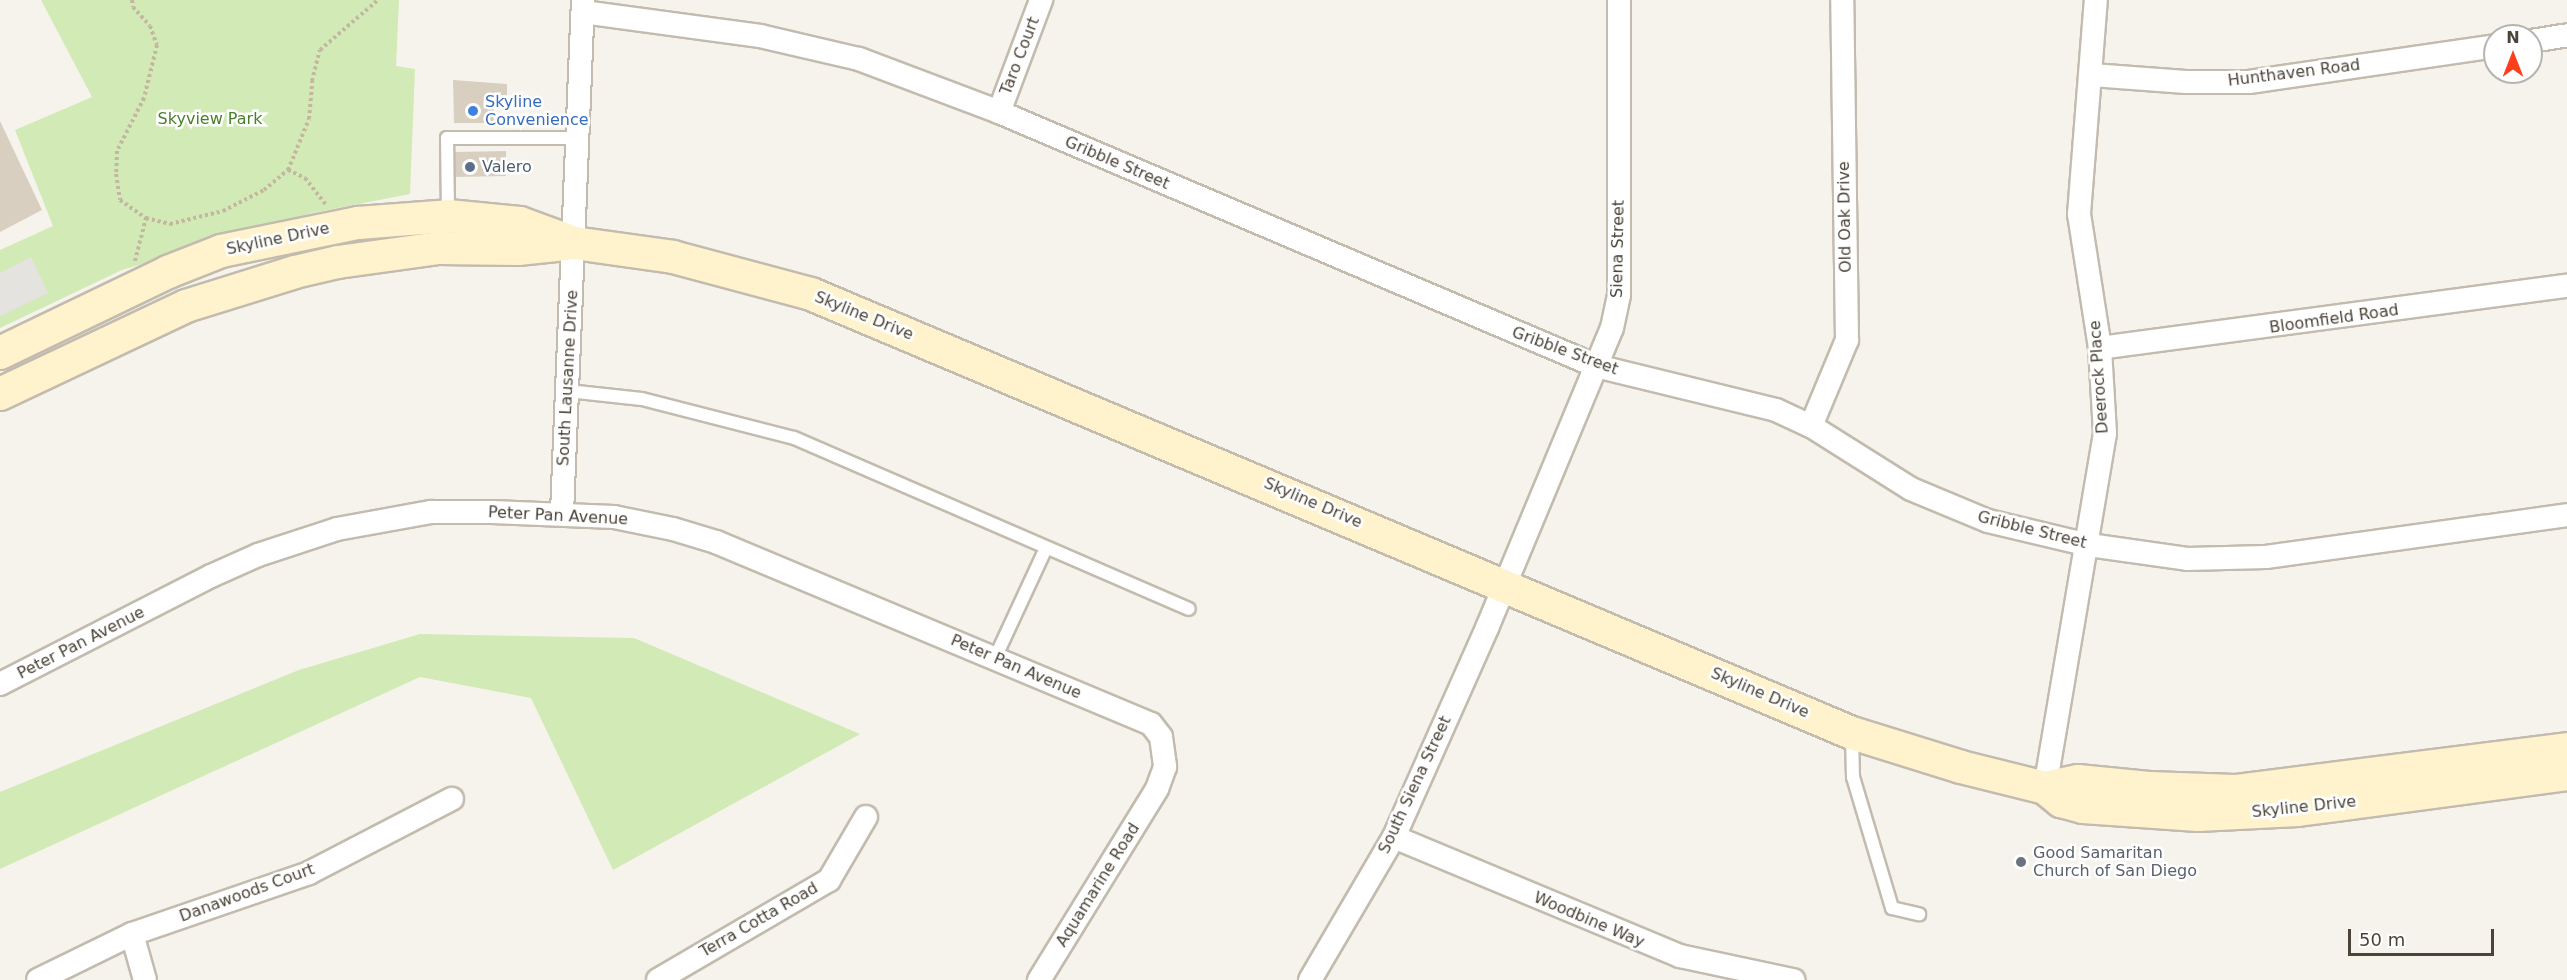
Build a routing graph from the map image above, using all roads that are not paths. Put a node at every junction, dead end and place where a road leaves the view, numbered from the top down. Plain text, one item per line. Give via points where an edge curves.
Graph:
1 (1041, 0) edge
2 (1619, 0) edge
3 (1842, 0) edge
4 (2096, 0) edge
5 (583, 6) edge
6 (2567, 35) edge
7 (2543, 39) edge
8 (2483, 48) edge
9 (2092, 75) junction
10 (999, 112) junction
11 (580, 138) junction
12 (448, 216) junction
13 (574, 243) junction
14 (2567, 286) edge
15 (2100, 348) junction
16 (0, 353) edge
17 (1596, 366) junction
18 (568, 391) junction
19 (0, 394) edge
20 (1811, 426) junction
21 (562, 513) junction
22 (2567, 515) edge
23 (2089, 545) junction
24 (1046, 548) junction
25 (1505, 583) junction
26 (1189, 609) dead end
27 (995, 658) junction
28 (0, 684) edge
29 (1852, 733) junction
30 (2567, 749) edge
31 (2567, 774) edge
32 (2045, 788) junction
33 (1157, 789) joint
34 (452, 799) dead end
35 (866, 817) dead end
36 (1394, 837) junction
37 (1919, 914) dead end
38 (132, 934) junction
39 (38, 980) edge
40 (145, 980) edge
41 (658, 980) edge
42 (1040, 980) edge
43 (1310, 980) edge
44 (1793, 980) edge

1 - 10 street, Taro Court
2 - 17 street, Siena Street via 1618,295 1612,328
3 - 20 street, Old Oak Drive via 1847,340
4 - 9 street, Deerock Place
5 - 10 street, Gribble Street via 796,44 859,60
5 - 11 street, South Lausanne Drive
6 - 7 street
8 - 9 street, Hunthaven Road via 2249,82
9 - 15 street, Deerock Place via 2079,214
10 - 17 street, Gribble Street
11 - 12 lane via 447,138
11 - 13 street, South Lausanne Drive
12 - 13 main road, Skyline Drive via 520,223
12 - 16 main road, Skyline Drive via 358,223 221,251 168,272
13 - 18 street, South Lausanne Drive
13 - 19 main road, Skyline Drive via 518,249 439,248 338,261 295,272 186,306
13 - 25 main road, Skyline Drive via 673,257 811,294
14 - 15 street, Bloomfield Road via 2159,344
15 - 23 street, Deerock Place via 2105,433
17 - 20 street, Gribble Street via 1776,410
17 - 25 street, Siena Street
18 - 21 street, South Lausanne Drive
18 - 24 lane via 642,399 794,438
20 - 23 street, Gribble Street via 1911,489 1988,521
21 - 27 street, Peter Pan Avenue via 638,520 694,535
21 - 28 street, Peter Pan Avenue via 431,512 320,534 211,576
22 - 23 street, Gribble Street via 2266,557 2187,559
23 - 32 street, Deerock Place
24 - 26 lane
24 - 27 lane
25 - 29 main road, Skyline Drive
25 - 36 street, South Siena Street
27 - 33 street, Peter Pan Avenue via 1151,724 1161,737 1165,767
29 - 32 main road, Skyline Drive
29 - 37 lane via 1853,777 1892,908
30 - 32 main road, Skyline Drive via 2235,791 2078,781
31 - 32 main road, Skyline Drive via 2298,810 2198,815 2083,807 2061,801
33 - 42 street, Aquamarine Road
34 - 38 street, Danawoods Court via 309,873
35 - 41 street, Terra Cotta Road via 829,880
36 - 43 street, South Siena Street
36 - 44 street, Woodbine Way via 1671,953
38 - 39 street, Danawoods Court
38 - 40 street

